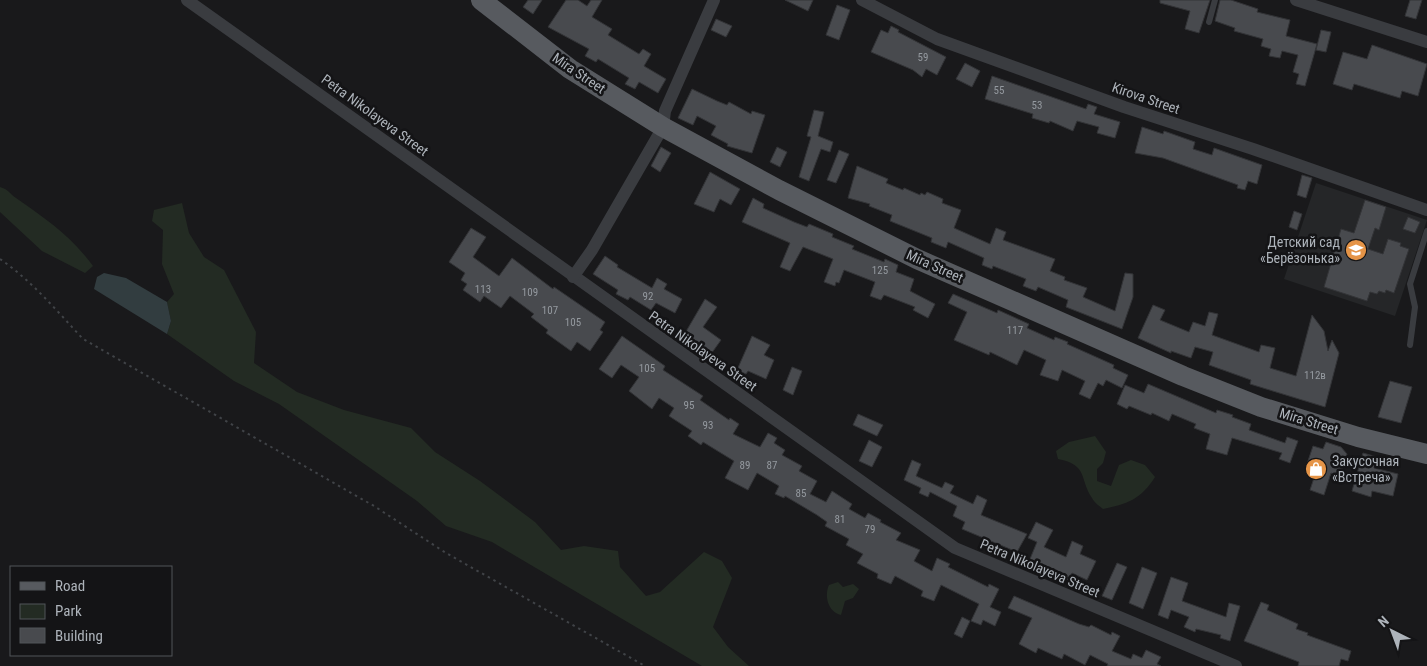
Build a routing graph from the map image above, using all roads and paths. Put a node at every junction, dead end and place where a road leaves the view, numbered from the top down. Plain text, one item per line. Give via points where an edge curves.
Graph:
1 (187, 0) edge
2 (481, 0) edge
3 (714, 0) edge
4 (862, 0) edge
5 (1215, 0) edge
6 (1296, 0) edge
7 (1209, 22) dead end
8 (1427, 42) edge
9 (663, 127) junction
10 (1427, 210) edge
11 (1427, 231) edge
12 (0, 259) edge
13 (573, 277) junction
14 (1410, 345) dead end
15 (1427, 454) edge
16 (645, 666) edge
17 (1236, 666) edge

1 - 13 street, Petra Nikolayeva Street
2 - 9 main road, Mira Street via 570,69
3 - 9 street via 666,111
4 - 10 street, Kirova Street via 946,43
5 - 7 lane
6 - 8 street
9 - 13 street
9 - 15 main road, Mira Street via 778,190 917,259 1183,376 1261,407
11 - 14 lane via 1410,284 1415,307
12 - 16 path via 16,270 83,339
13 - 17 street, Petra Nikolayeva Street via 955,548

